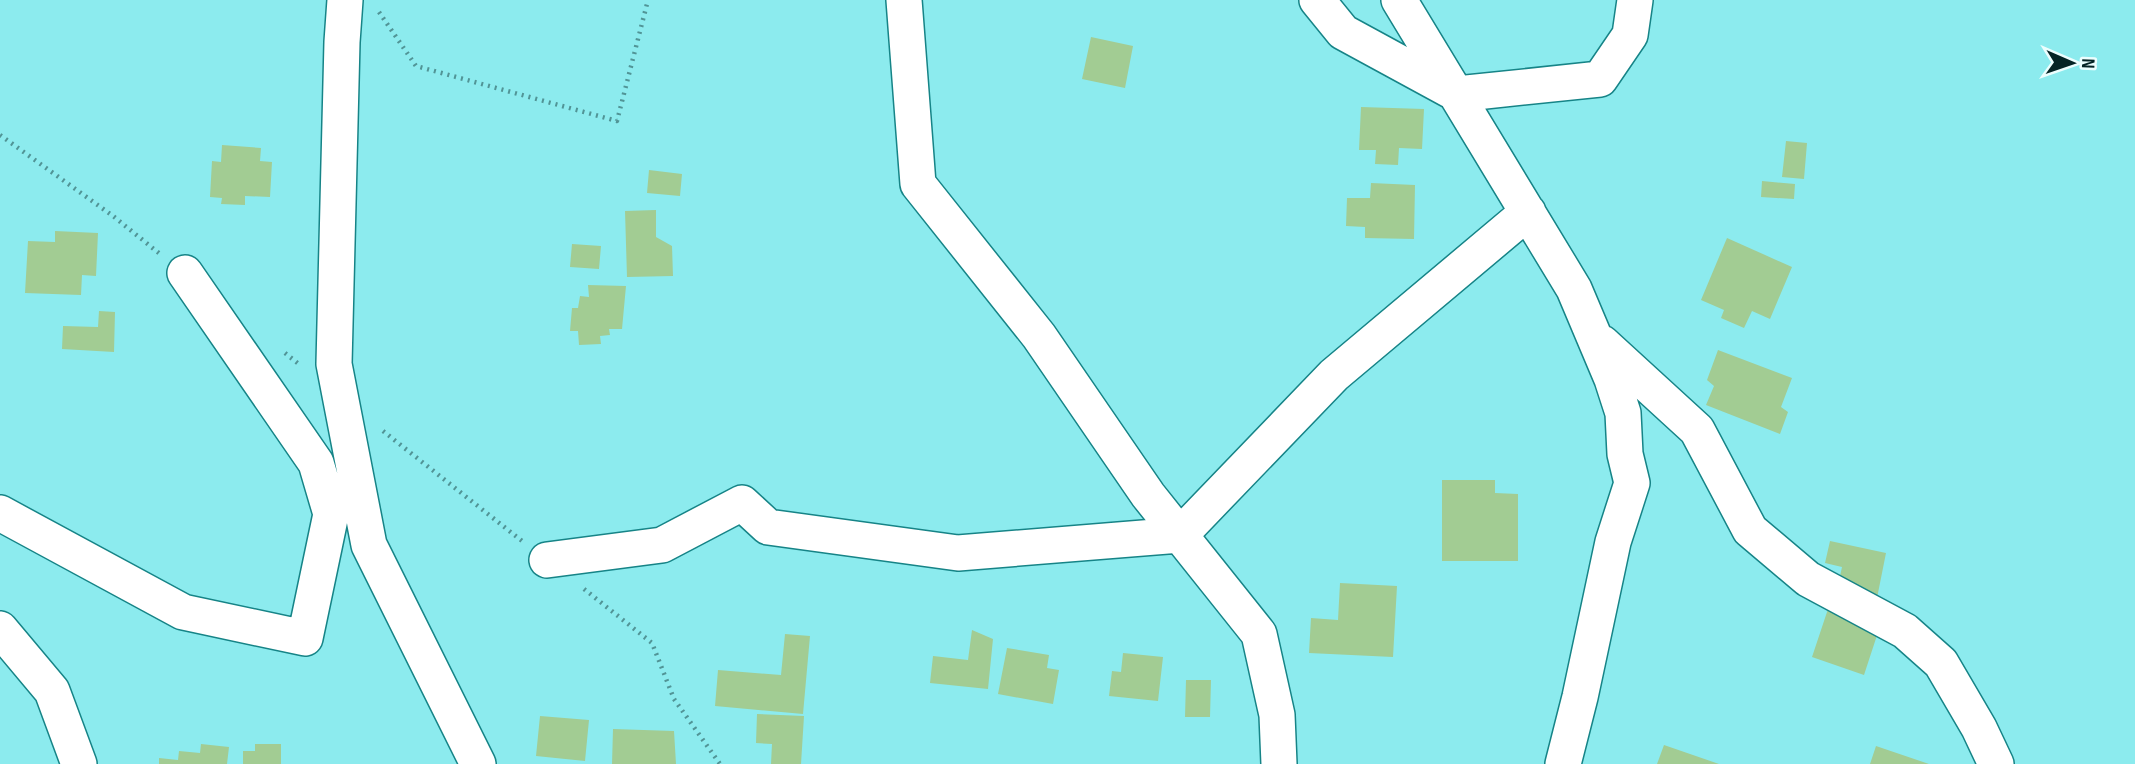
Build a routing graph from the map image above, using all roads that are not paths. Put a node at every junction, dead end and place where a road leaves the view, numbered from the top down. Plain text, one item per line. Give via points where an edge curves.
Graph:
1 (345, 0) edge
2 (904, 0) edge
3 (1317, 0) edge
4 (1399, 0) edge
5 (1634, 0) edge
6 (1457, 94) junction
7 (1528, 212) junction
8 (185, 273) dead end
9 (1594, 335) junction
10 (0, 513) edge
11 (1180, 535) junction
12 (547, 560) dead end
13 (0, 629) edge
14 (79, 764) edge
15 (478, 764) edge
16 (1279, 764) edge
17 (1563, 764) edge
18 (1996, 764) edge

1 - 15 street via 334,364 369,545
2 - 11 street via 918,184 1039,336
3 - 6 street via 1343,32
4 - 6 street
5 - 6 street via 1630,35 1600,79
6 - 7 street
7 - 9 street via 1574,289
7 - 11 street via 1334,375
8 - 10 street via 316,463 331,514 305,638 184,612
9 - 17 street via 1623,413 1632,484 1613,542
9 - 18 street via 1697,429 1750,530 1808,579 1905,631 1941,663
11 - 12 street via 958,553 768,527 742,503 662,545
11 - 16 street via 1259,634 1277,715
13 - 14 street via 51,691

